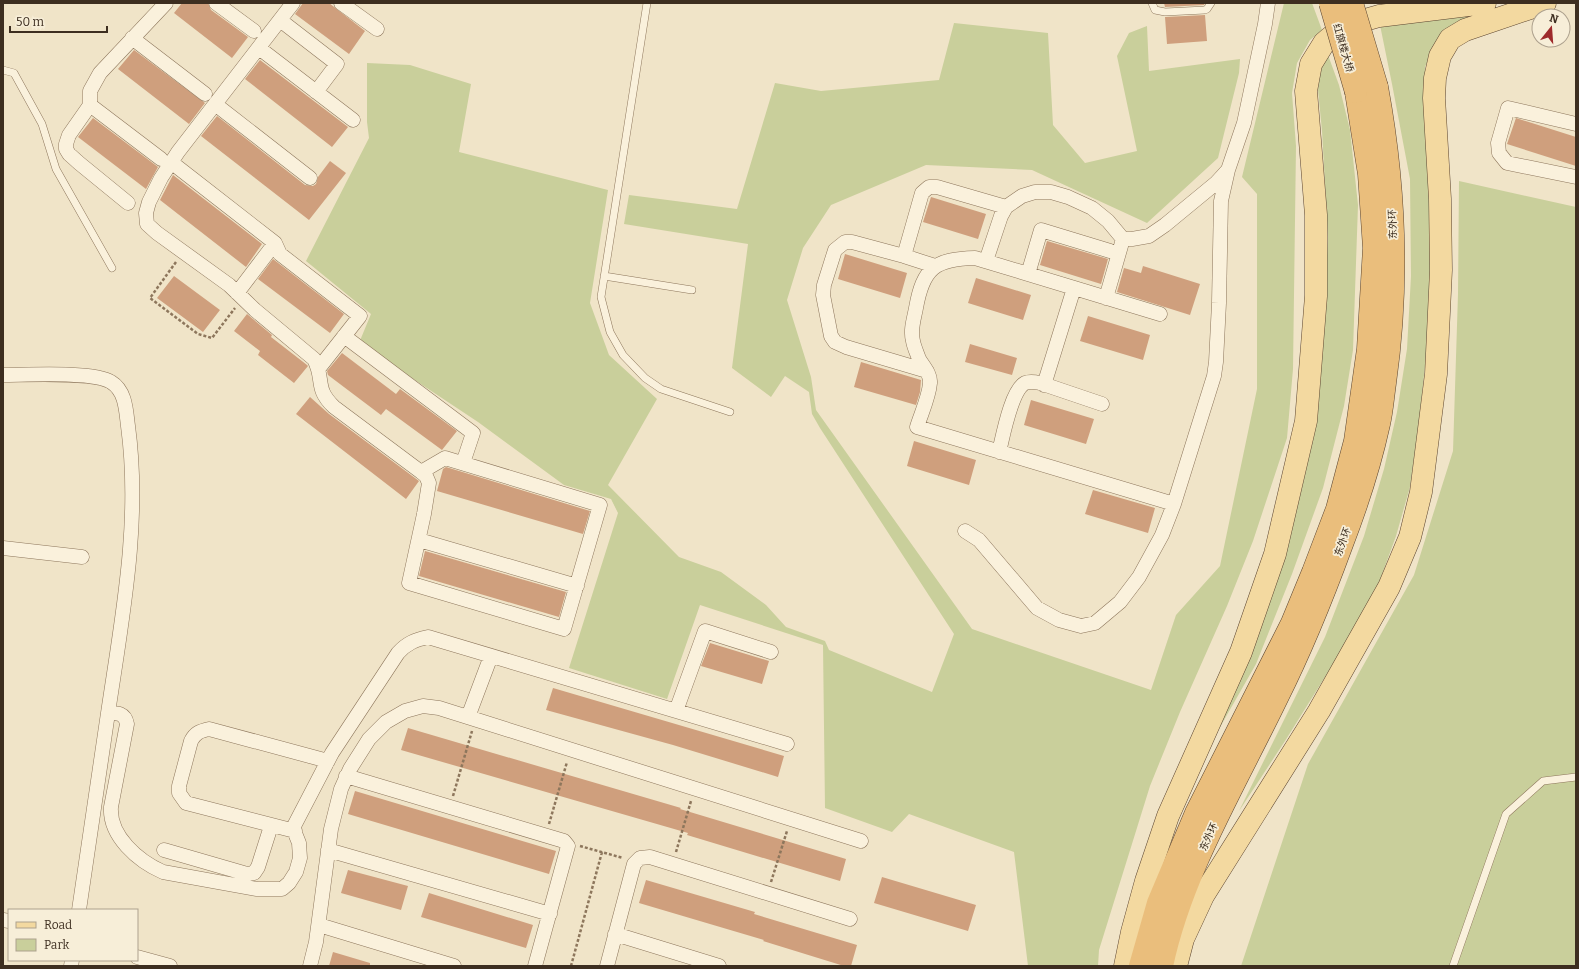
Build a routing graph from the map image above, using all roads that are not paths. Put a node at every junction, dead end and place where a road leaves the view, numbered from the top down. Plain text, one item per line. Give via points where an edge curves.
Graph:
1 (166, 3) edge
2 (216, 3) edge
3 (293, 3) edge
4 (341, 3) edge
5 (647, 3) edge
6 (1152, 3) edge
7 (1211, 3) edge
8 (1268, 3) edge
9 (1330, 3) edge
10 (1352, 3) edge
11 (1485, 3) edge
12 (1545, 3) edge
13 (280, 20) junction
14 (377, 29) dead end
15 (254, 31) dead end
16 (132, 38) junction
17 (259, 48) junction
18 (3, 70) edge
19 (316, 92) junction
20 (210, 99) junction
21 (90, 105) junction
22 (353, 120) dead end
23 (1576, 124) edge
24 (166, 161) junction
25 (1228, 170) junction
26 (1576, 177) edge
27 (310, 178) dead end
28 (128, 203) dead end
29 (1006, 207) junction
30 (1123, 239) junction
31 (274, 243) junction
32 (1110, 251) dead end
33 (904, 256) junction
34 (986, 262) junction
35 (935, 266) junction
36 (112, 268) dead end
37 (1028, 274) junction
38 (604, 276) junction
39 (1074, 288) junction
40 (692, 290) dead end
41 (240, 295) junction
42 (1106, 298) junction
43 (1160, 314) dead end
44 (344, 336) junction
45 (318, 368) junction
46 (928, 372) junction
47 (3, 375) edge
48 (1044, 385) junction
49 (1102, 404) dead end
50 (730, 412) dead end
51 (999, 452) junction
52 (463, 463) junction
53 (421, 472) junction
54 (1174, 504) junction
55 (965, 531) dead end
56 (419, 540) junction
57 (3, 548) edge
58 (82, 557) dead end
59 (576, 586) junction
60 (771, 652) dead end
61 (491, 656) junction
62 (676, 711) junction
63 (108, 713) junction
64 (471, 718) junction
65 (787, 744) dead end
66 (328, 761) junction
67 (346, 776) junction
68 (1576, 777) edge
69 (271, 826) junction
70 (295, 831) junction
71 (861, 842) dead end
72 (164, 850) dead end
73 (328, 850) junction
74 (79, 909) edge
75 (550, 914) junction
76 (850, 919) dead end
77 (319, 925) junction
78 (616, 934) junction
79 (138, 957) edge
80 (170, 966) edge
81 (310, 966) edge
82 (454, 966) edge
83 (535, 966) edge
84 (607, 966) edge
85 (719, 966) edge
86 (1125, 966) edge
87 (1140, 966) edge
88 (1162, 966) edge
89 (1176, 966) edge
90 (1453, 966) edge

1 - 16 street
2 - 15 street
3 - 13 street
4 - 14 street
5 - 38 lane
6 - 7 lane via 1159,12 1205,10
8 - 25 street via 1266,24 1244,123
9 - 87 highway, 红旗楼大桥, bridge via 1356,92 1369,174 1374,248 1368,349 1355,440 1337,509 1310,579 1292,623 1178,853 1158,903
10 - 88 highway, 东外环, bridge via 1377,88 1391,185 1394,270 1390,349 1379,424 1358,500 1330,577 1293,666 1186,886
11 - 86 main road via 1379,16 1344,26 1324,43 1311,64 1306,91 1316,215 1316,296 1306,421 1275,554 1240,652 1168,816 1146,881
12 - 89 main road via 1465,30 1450,39 1440,56 1434,98 1441,270 1436,374 1421,492 1410,536 1389,587 1319,711 1203,896 1183,938
13 - 17 street
13 - 19 street via 337,64
16 - 20 street
16 - 21 street via 100,73 90,91
17 - 19 street
17 - 20 street
18 - 36 lane via 14,73 21,85 42,124 56,169
19 - 22 street
20 - 24 street
20 - 27 street
21 - 24 street
21 - 28 street via 69,135 66,149 79,163
23 - 26 street via 1508,108 1498,143 1499,153 1507,163
24 - 31 street
24 - 41 street via 149,202 147,224
25 - 30 street via 1216,183 1149,236 1132,240
25 - 54 street via 1222,201 1216,362
29 - 30 street via 1022,196 1035,192 1068,196 1092,208 1108,221
29 - 33 street via 937,187 929,187 922,193
29 - 34 street
30 - 42 street
31 - 41 street
31 - 44 street via 280,254 360,316
32 - 37 street via 1041,230
33 - 35 street
33 - 46 street via 852,242 845,242 835,250 823,295 831,336 835,342 846,347
34 - 35 street via 975,258 963,258 948,260
34 - 37 street
35 - 46 street via 919,290 912,329 920,359
37 - 39 street
38 - 40 lane
38 - 50 lane via 601,297 610,332 623,355 645,378 661,389
39 - 42 street
39 - 48 street
41 - 45 street via 314,359
42 - 43 street
44 - 45 street
44 - 52 street via 473,434
45 - 53 street via 325,399
46 - 51 street via 931,382 917,427
47 - 63 street via 90,376 112,382 124,400 133,487 126,591
48 - 49 street
48 - 51 street via 1025,383 1018,390
51 - 54 street
52 - 53 street via 445,458
52 - 59 street via 600,504
53 - 56 street via 429,483
54 - 55 street via 1162,535 1139,577 1120,602 1095,623 1081,626 1059,620 1037,608 979,540
56 - 59 street
56 - 59 street via 409,583 564,629
57 - 58 street
60 - 62 street via 705,631
61 - 62 street
61 - 64 street
61 - 66 street via 428,638 416,639 406,644
62 - 65 street
63 - 70 street via 122,715 128,724 110,817 122,839 150,866 163,872 257,889 282,889 296,872 300,858
63 - 74 street
64 - 67 street via 423,706 405,711 386,722 369,739
64 - 71 street
66 - 69 street via 209,729 194,735 179,786 182,799 186,803
66 - 70 street via 294,828
67 - 73 street via 335,808
67 - 75 street via 564,841 568,846
68 - 90 lane via 1543,781 1506,814
69 - 70 street
69 - 72 street via 254,873 247,874
73 - 75 street
73 - 77 street
75 - 83 street
76 - 78 street via 650,857 640,858 634,864
77 - 81 street
77 - 82 street
78 - 84 street
78 - 85 street
79 - 80 street

